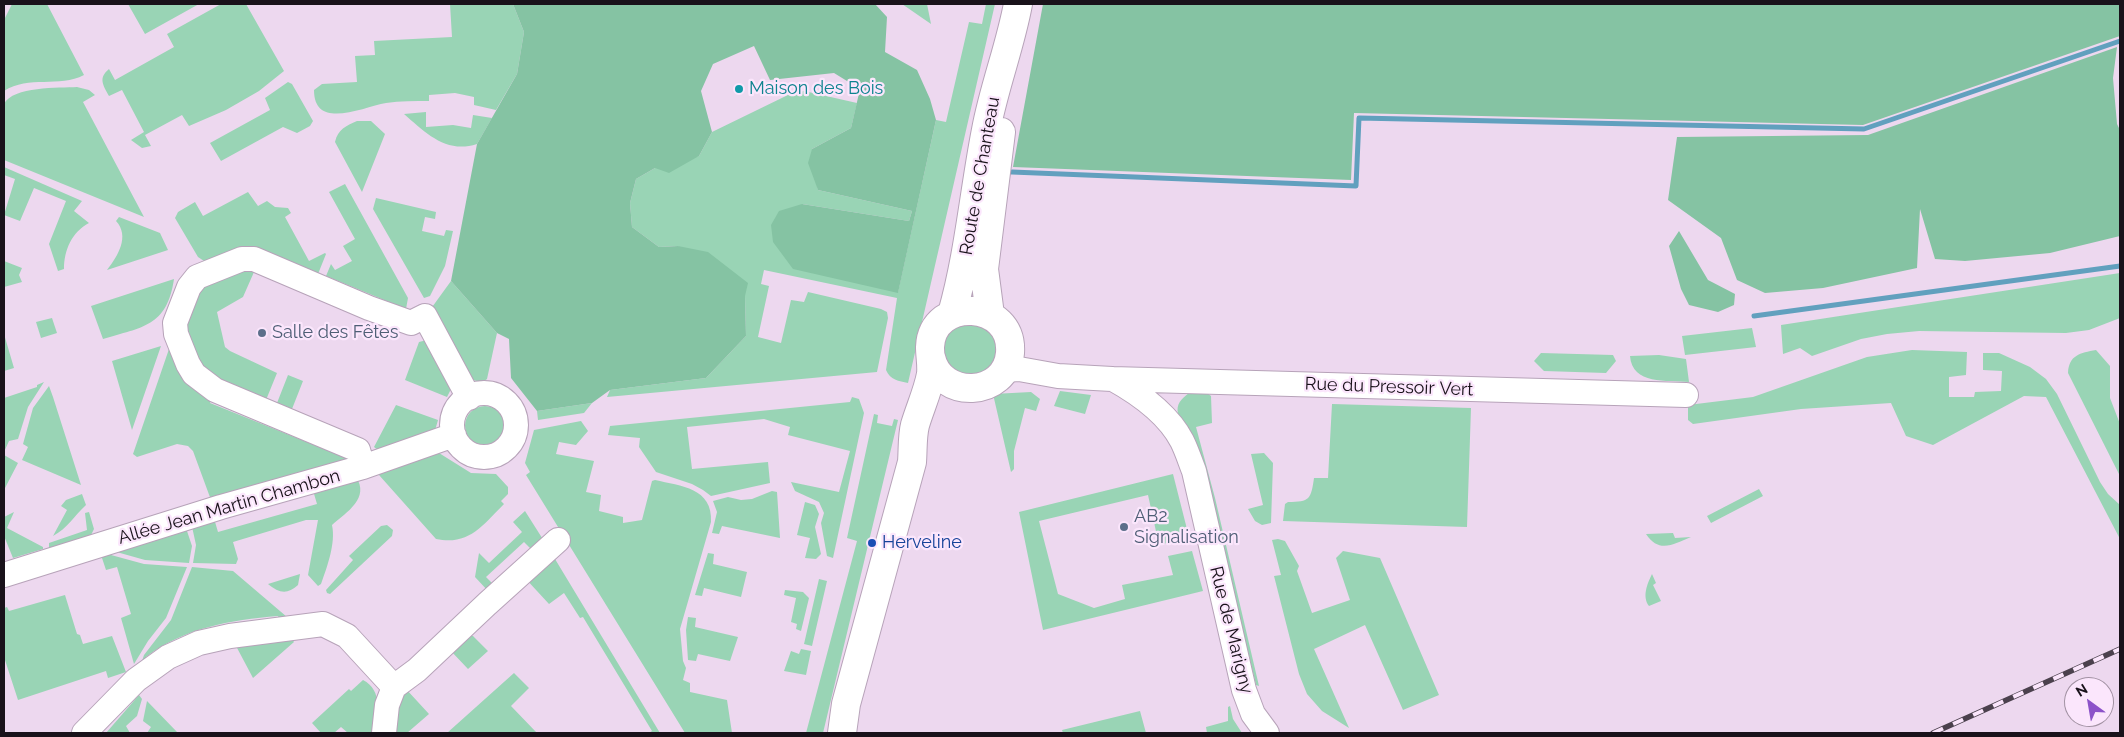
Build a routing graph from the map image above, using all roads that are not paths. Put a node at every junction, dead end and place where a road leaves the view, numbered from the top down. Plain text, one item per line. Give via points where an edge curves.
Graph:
1 (1018, 4) edge
2 (1011, 39) junction
3 (952, 314) junction
4 (990, 315) junction
5 (1007, 336) junction
6 (931, 357) junction
7 (1004, 370) junction
8 (1102, 378) junction
9 (969, 389) junction
10 (1686, 395) dead end
11 (469, 398) junction
12 (454, 435) junction
13 (912, 462) junction
14 (363, 467) junction
15 (558, 540) dead end
16 (4, 575) edge
17 (394, 687) junction
18 (84, 733) edge
19 (384, 733) edge
20 (842, 733) edge
21 (1267, 733) edge

1 - 2 main road, Route de Chanteau
2 - 3 main road, Route de Chanteau via 991,102 960,285
2 - 4 main road, Route de Chanteau via 984,269
3 - 4 main road via 965,310
3 - 6 main road, Route de Chanteau via 934,333
4 - 5 main road via 999,322
5 - 7 main road via 1010,353
5 - 8 street, Rue du Pressoir Vert via 1023,352 1049,365
6 - 9 main road via 937,372 946,381
6 - 13 main road, Route de Chanteau via 931,374 915,427
7 - 8 street, Rue du Pressoir Vert
7 - 9 main road, Route de Chanteau via 992,383
8 - 10 street, Rue du Pressoir Vert
8 - 21 street, Rue de Marigny via 1132,389 1168,420 1182,442 1194,471 1244,690 1253,714
9 - 13 main road, Route de Chanteau via 938,410
11 - 12 street via 460,404 455,414 452,424
11 - 12 street via 476,394 492,394 508,404 516,420 513,439 501,453 482,457 464,450
11 - 14 street via 425,316 411,323 254,259 242,258 197,277 189,287 175,323 179,345 194,374 215,390 358,450
12 - 14 street, Allée Jean Martin Chambon
13 - 20 main road, Route de Chanteau via 846,704
14 - 16 street, Allée Jean Martin Chambon via 211,510
15 - 17 street via 417,670
17 - 18 street via 347,636 323,624 230,636 198,643 168,657 136,680
17 - 19 street via 387,705

